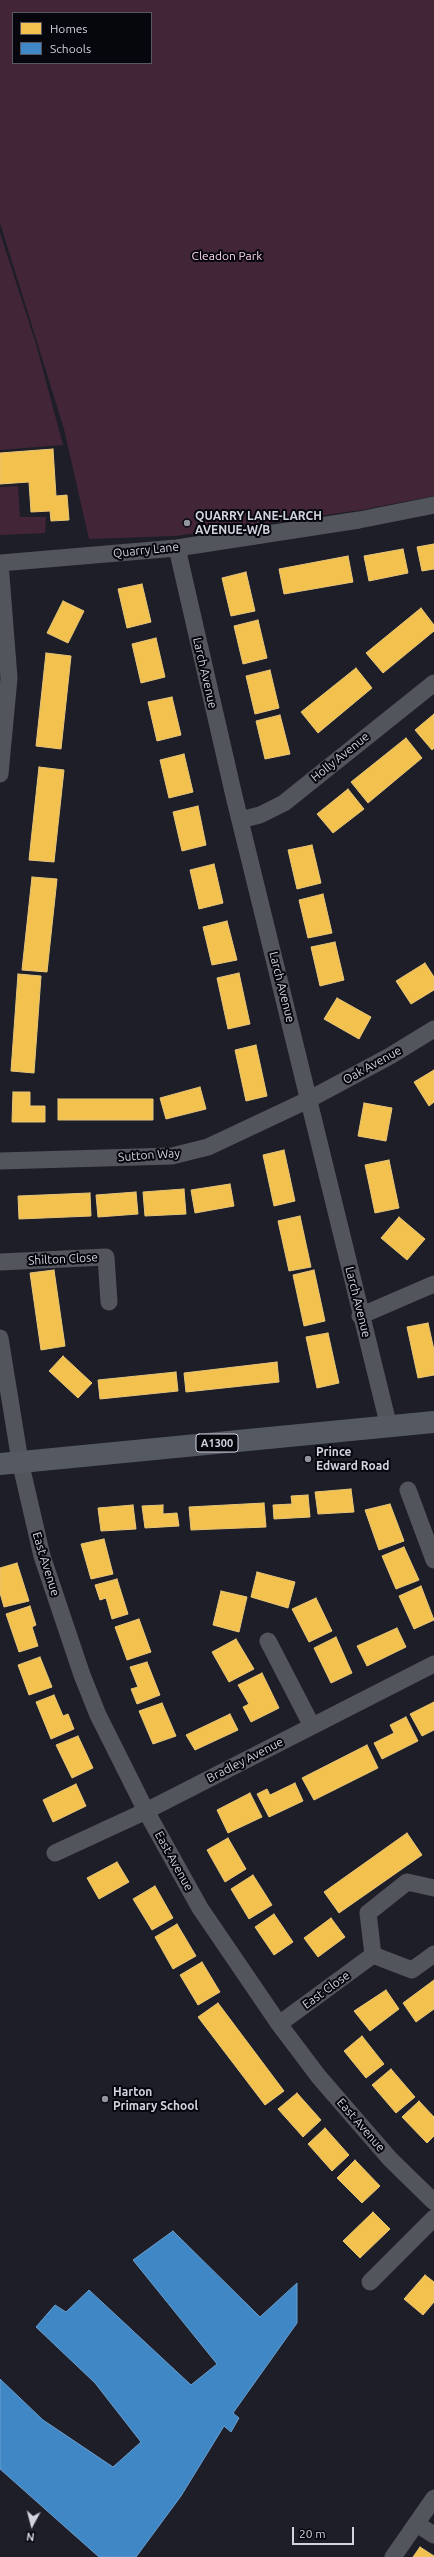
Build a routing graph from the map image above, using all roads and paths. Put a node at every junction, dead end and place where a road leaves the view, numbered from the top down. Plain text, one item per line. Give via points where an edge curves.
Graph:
1 (434, 505) edge
2 (177, 548) junction
3 (0, 563) edge
4 (434, 682) edge
5 (0, 774) edge
6 (240, 820) junction
7 (434, 1029) edge
8 (310, 1099) junction
9 (0, 1161) edge
10 (0, 1262) edge
11 (434, 1284) edge
12 (109, 1302) dead end
13 (360, 1316) junction
14 (0, 1338) edge
15 (434, 1422) edge
16 (390, 1426) junction
17 (10, 1463) edge
18 (408, 1490) dead end
19 (434, 1560) edge
20 (268, 1641) dead end
21 (434, 1664) edge
22 (312, 1726) junction
23 (146, 1811) junction
24 (55, 1854) dead end
25 (434, 1888) edge
26 (434, 1954) edge
27 (373, 1955) junction
28 (279, 2024) junction
29 (434, 2202) edge
30 (434, 2218) edge
31 (370, 2282) dead end
32 (434, 2498) edge
33 (417, 2524) junction
34 (434, 2535) edge
35 (393, 2557) edge

1 - 2 street, Quarry Lane via 360,520
2 - 3 street, Quarry Lane
2 - 6 street, Larch Avenue
3 - 5 street via 9,678
4 - 6 street, Holly Avenue via 280,806
6 - 8 street, Larch Avenue
7 - 8 street, Oak Avenue
8 - 9 street, Sutton Way via 208,1147 172,1156
8 - 13 street, Larch Avenue
10 - 12 street, Shilton Close via 106,1257
11 - 13 street
13 - 16 street, Larch Avenue
14 - 17 street, East Avenue
15 - 16 main road, A1300
16 - 17 main road, A1300
17 - 23 street, East Avenue via 82,1675 98,1715
18 - 19 street
20 - 22 street
21 - 22 street, Bradley Avenue
22 - 23 street, Bradley Avenue
23 - 24 street, Bradley Avenue
23 - 28 street, East Avenue via 200,1908
25 - 27 street via 407,1882 368,1913
26 - 27 street via 412,1970
27 - 28 street, East Close
28 - 29 street, East Avenue via 329,2089 390,2159
30 - 31 street
32 - 33 street
33 - 34 street
33 - 35 street

